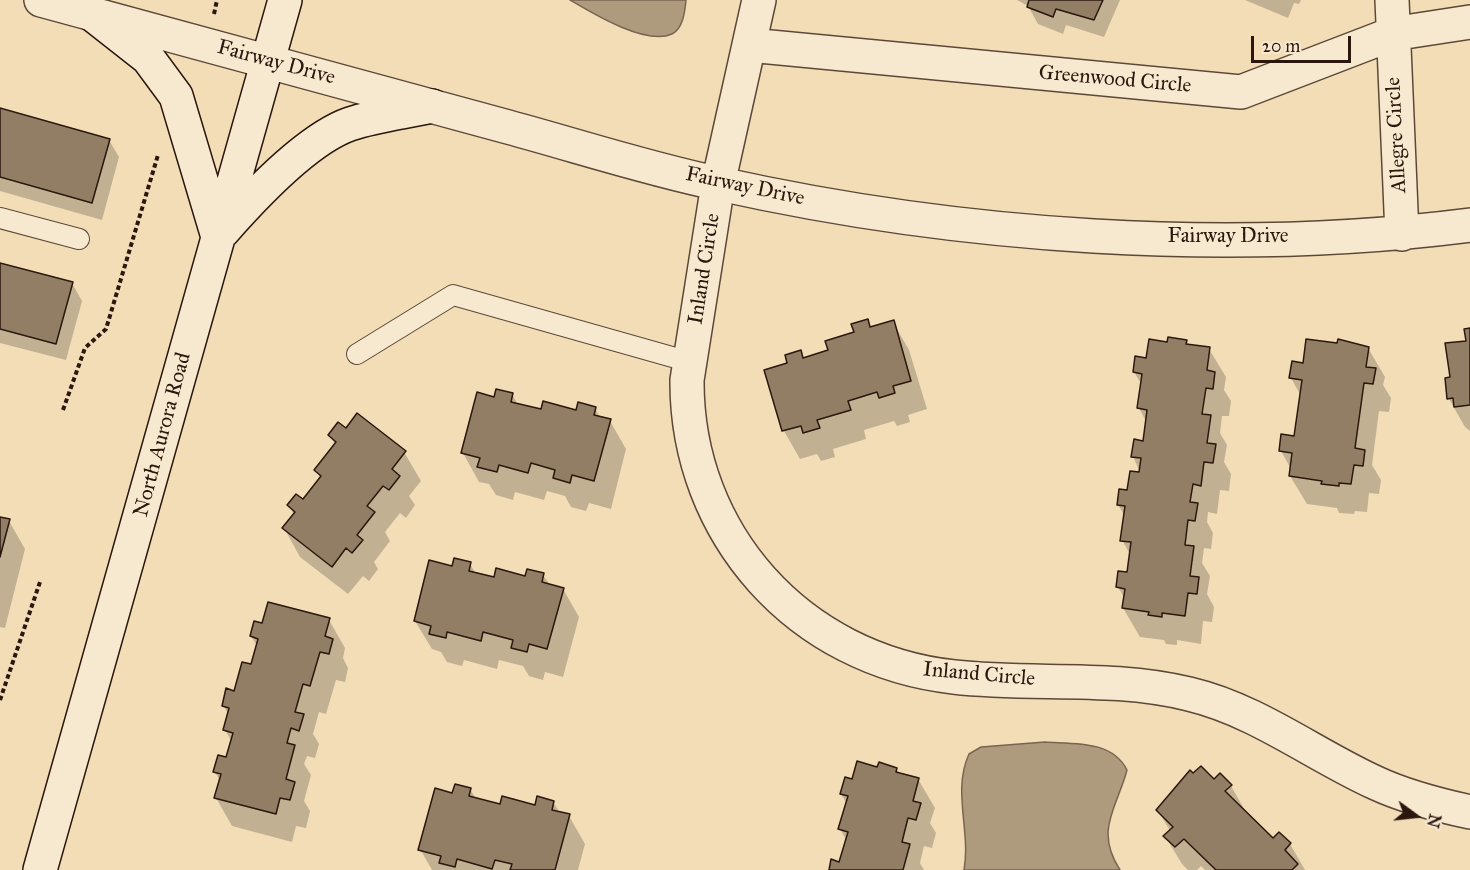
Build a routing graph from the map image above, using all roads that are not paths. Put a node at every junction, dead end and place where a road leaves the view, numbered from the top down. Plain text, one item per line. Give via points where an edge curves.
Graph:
1 (41, 0) edge
2 (285, 0) edge
3 (759, 0) edge
4 (1392, 0) edge
5 (92, 14) junction
6 (1470, 21) edge
7 (1392, 34) junction
8 (749, 45) junction
9 (268, 61) junction
10 (432, 106) junction
11 (718, 184) junction
12 (0, 218) edge
13 (1470, 225) edge
14 (1402, 234) junction
15 (218, 237) junction
16 (79, 239) dead end
17 (357, 354) dead end
18 (690, 362) junction
19 (1470, 812) edge
20 (40, 870) edge

1 - 5 street, Fairway Drive
2 - 9 street, North Aurora Road
3 - 8 street
4 - 7 street, Allegre Circle
5 - 9 street, Fairway Drive
5 - 15 street via 148,58 176,96
6 - 7 street, Greenwood Circle
7 - 8 street, Greenwood Circle via 1241,92
7 - 14 street, Allegre Circle
8 - 11 street
9 - 10 street, Fairway Drive
9 - 15 street, North Aurora Road
10 - 11 street, Fairway Drive
10 - 15 street via 350,124 326,136 256,194
11 - 14 street, Fairway Drive via 853,209 1092,236 1269,239
11 - 18 street, Inland Circle
12 - 16 lane
13 - 14 street, Fairway Drive
15 - 20 street, North Aurora Road
17 - 18 lane via 453,296
18 - 19 street, Inland Circle via 686,404 705,492 753,572 784,603 831,636 904,667 953,677 1130,684 1189,694 1234,708 1397,793

